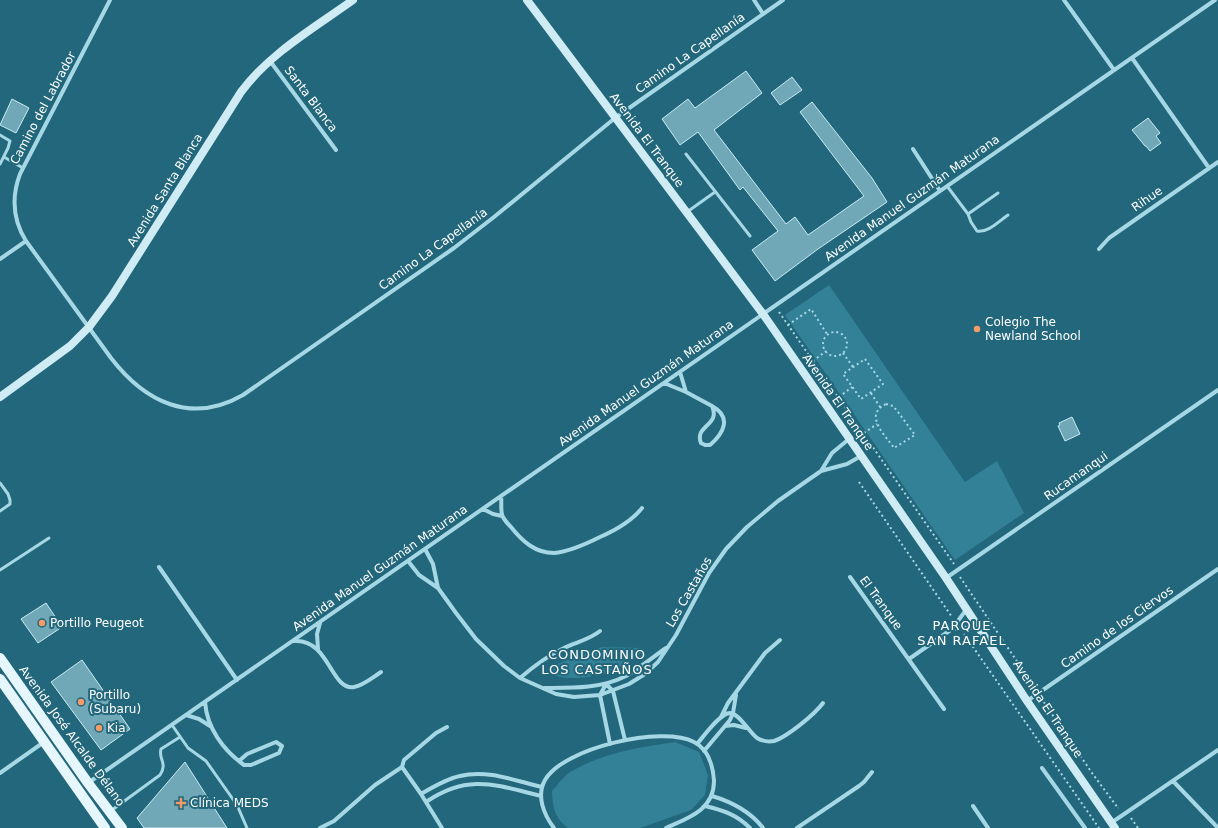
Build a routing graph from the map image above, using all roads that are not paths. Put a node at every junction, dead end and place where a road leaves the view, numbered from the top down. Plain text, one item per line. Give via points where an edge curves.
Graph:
1 (110, 0) edge
2 (353, 0) edge
3 (527, 0) edge
4 (754, 0) edge
5 (783, 0) edge
6 (1064, 0) edge
7 (1215, 0) edge
8 (763, 14) junction
9 (1132, 58) junction
10 (269, 61) junction
11 (1114, 70) junction
12 (615, 118) junction
13 (0, 135) edge
14 (913, 149) dead end
15 (336, 150) dead end
16 (686, 154) dead end
17 (4, 157) junction
18 (1218, 162) edge
19 (0, 164) edge
20 (23, 168) junction
21 (1209, 168) junction
22 (947, 186) junction
23 (940, 191) junction
24 (715, 192) junction
25 (998, 193) dead end
26 (686, 212) junction
27 (968, 214) junction
28 (1008, 215) dead end
29 (750, 236) dead end
30 (26, 241) junction
31 (1099, 249) dead end
32 (0, 259) edge
33 (763, 314) junction
34 (89, 327) junction
35 (680, 372) junction
36 (664, 383) junction
37 (1218, 390) edge
38 (686, 392) junction
39 (0, 397) edge
40 (712, 406) junction
41 (850, 439) junction
42 (861, 456) junction
43 (821, 471) junction
44 (0, 483) edge
45 (501, 496) junction
46 (642, 508) dead end
47 (483, 509) junction
48 (0, 511) edge
49 (502, 516) junction
50 (49, 538) dead end
51 (425, 549) junction
52 (408, 561) junction
53 (159, 567) dead end
54 (1218, 569) edge
55 (0, 570) edge
56 (850, 577) dead end
57 (946, 578) junction
58 (438, 588) junction
59 (966, 610) junction
60 (320, 622) junction
61 (958, 625) junction
62 (977, 627) junction
63 (600, 631) dead end
64 (780, 640) dead end
65 (293, 641) junction
66 (667, 647) junction
67 (318, 650) junction
68 (0, 658) edge
69 (910, 659) junction
70 (381, 672) dead end
71 (520, 678) junction
72 (0, 679) edge
73 (236, 680) junction
74 (606, 684) junction
75 (542, 688) junction
76 (613, 691) junction
77 (600, 695) junction
78 (736, 695) junction
79 (205, 702) junction
80 (1027, 702) junction
81 (823, 703) dead end
82 (944, 709) dead end
83 (733, 713) junction
84 (186, 715) junction
85 (720, 717) junction
86 (172, 725) junction
87 (210, 726) junction
88 (725, 726) junction
89 (447, 727) dead end
90 (746, 728) junction
91 (180, 737) junction
92 (625, 740) junction
93 (44, 742) junction
94 (610, 744) junction
95 (697, 744) junction
96 (704, 750) junction
97 (1218, 750) edge
98 (238, 761) junction
99 (402, 767) junction
100 (1042, 768) dead end
101 (872, 772) dead end
102 (0, 773) edge
103 (1173, 781) junction
104 (88, 783) junction
105 (542, 788) junction
106 (421, 794) junction
107 (541, 796) junction
108 (712, 796) junction
109 (426, 802) junction
110 (705, 806) junction
111 (973, 806) dead end
112 (110, 812) junction
113 (1113, 826) edge
114 (105, 828) edge
115 (122, 828) edge
116 (247, 828) edge
117 (320, 828) edge
118 (442, 828) edge
119 (554, 828) edge
120 (666, 828) edge
121 (750, 828) edge
122 (763, 828) edge
123 (797, 828) edge
124 (988, 828) edge
125 (1085, 828) edge
126 (1218, 828) edge

1 - 20 street, Camino del Labrador
2 - 10 main road, Avenida Santa Blanca
3 - 12 main road, Avenida El Tranque
4 - 8 street
5 - 8 street, Camino La Capellanía
6 - 11 street
7 - 9 street, Avenida Manuel Guzmán Maturana
8 - 12 street, Camino La Capellanía
9 - 11 street, Avenida Manuel Guzmán Maturana
9 - 21 street
10 - 15 street, Santa Blanca
10 - 34 main road, Avenida Santa Blanca via 241,92 112,296
11 - 22 street, Avenida Manuel Guzmán Maturana
12 - 26 main road, Avenida El Tranque
12 - 34 street, Camino La Capellanía via 454,248 229,403 211,408 192,409 156,399 126,376
13 - 17 lane via 10,141
14 - 23 street
16 - 24 lane
17 - 19 lane
17 - 20 lane
18 - 21 street, Rihue
20 - 30 street, Camino del Labrador via 14,191 14,209 18,226
21 - 31 street, Rihue via 1109,238
22 - 23 street, Avenida Manuel Guzmán Maturana
22 - 27 lane
23 - 33 street, Avenida Manuel Guzmán Maturana
24 - 26 lane
24 - 29 lane
25 - 27 lane
26 - 33 main road, Avenida El Tranque
27 - 28 lane via 977,232 982,232
30 - 32 street
30 - 34 street, Camino del Labrador
33 - 35 street, Avenida Manuel Guzmán Maturana
33 - 41 main road, Avenida El Tranque
34 - 39 main road, Avenida Santa Blanca via 70,346
35 - 36 street, Avenida Manuel Guzmán Maturana
35 - 38 street
36 - 38 street
36 - 45 street, Avenida Manuel Guzmán Maturana
37 - 57 street, Rucamanqui
38 - 40 street
40 - 40 street via 714,417 699,438 705,445 710,445 716,440 724,423 722,414
41 - 42 main road, Avenida El Tranque
41 - 43 street, Los Castaños via 832,453
42 - 43 street, Los Castaños via 847,464
42 - 57 main road, Avenida El Tranque
43 - 66 street, Los Castaños via 762,513 731,543 708,573 676,635
44 - 48 lane via 10,504
45 - 47 street, Avenida Manuel Guzmán Maturana
45 - 49 street
46 - 49 street via 635,517 616,530 555,553 533,548 521,540
47 - 49 street
47 - 51 street, Avenida Manuel Guzmán Maturana
50 - 55 lane
51 - 52 street, Avenida Manuel Guzmán Maturana
51 - 58 street, Los Castaños via 433,564
52 - 58 street, Los Castaños via 419,575
52 - 60 street, Avenida Manuel Guzmán Maturana
53 - 73 street
54 - 80 street, Camino de los Ciervos
56 - 69 street, El Tranque
57 - 59 main road, Avenida El Tranque
58 - 71 street, Los Castaños via 476,638
59 - 61 street
59 - 62 main road, Avenida El Tranque
60 - 65 street, Avenida Manuel Guzmán Maturana
60 - 67 street via 317,634
61 - 62 street
61 - 69 street
62 - 80 main road, Avenida El Tranque
63 - 71 street via 549,656
64 - 78 street via 766,653
65 - 67 street via 311,644
65 - 73 street, Avenida Manuel Guzmán Maturana
66 - 74 street, Los Castaños via 630,673
66 - 76 street, Los Castaños via 658,662 645,674
67 - 70 street via 342,684 353,687
68 - 104 main road, Avenida José Alcalde Délano
69 - 82 street, El Tranque
71 - 75 street, Los Castaños
72 - 93 main road, Avenida José Alcalde Délano
73 - 79 street, Avenida Manuel Guzmán Maturana
74 - 75 street, Los Castaños via 582,688
74 - 76 street
74 - 77 street
75 - 77 street, Los Castaños via 564,696
76 - 77 street, Los Castaños
76 - 92 street
77 - 94 street
78 - 83 street
78 - 85 street
79 - 84 street, Avenida Manuel Guzmán Maturana
79 - 87 street
80 - 113 main road, Avenida El Tranque
81 - 90 street via 812,715 777,740 763,741
83 - 85 street
83 - 88 street
83 - 90 street
84 - 86 street, Avenida Manuel Guzmán Maturana
84 - 87 street
85 - 95 street
86 - 91 lane
86 - 104 street, Avenida Manuel Guzmán Maturana
87 - 98 street
88 - 90 street
88 - 96 street
89 - 99 street via 436,733 402,762
91 - 112 lane via 161,749 164,764 160,775
91 - 116 lane via 188,748 206,761 237,805
92 - 94 street
92 - 95 street via 649,737 674,738 688,739
93 - 102 street
93 - 114 main road, Avenida José Alcalde Délano
94 - 105 street via 560,764 549,774
95 - 96 street
96 - 108 street via 712,768
97 - 103 street
98 - 98 street via 244,765 251,765 279,753 282,746 276,742 247,754
99 - 106 street
99 - 117 street via 379,782 331,823
100 - 125 street
101 - 123 street via 859,786
103 - 113 street
103 - 126 street
104 - 112 main road, Avenida José Alcalde Délano
105 - 106 street via 489,775 468,774 452,778
105 - 107 street
106 - 109 street
107 - 109 street via 474,783 449,789
107 - 119 street via 544,812
108 - 110 street
108 - 122 street via 741,808
109 - 118 street
110 - 120 street via 690,817
110 - 121 street via 733,815
111 - 124 street
112 - 115 main road, Avenida José Alcalde Délano

